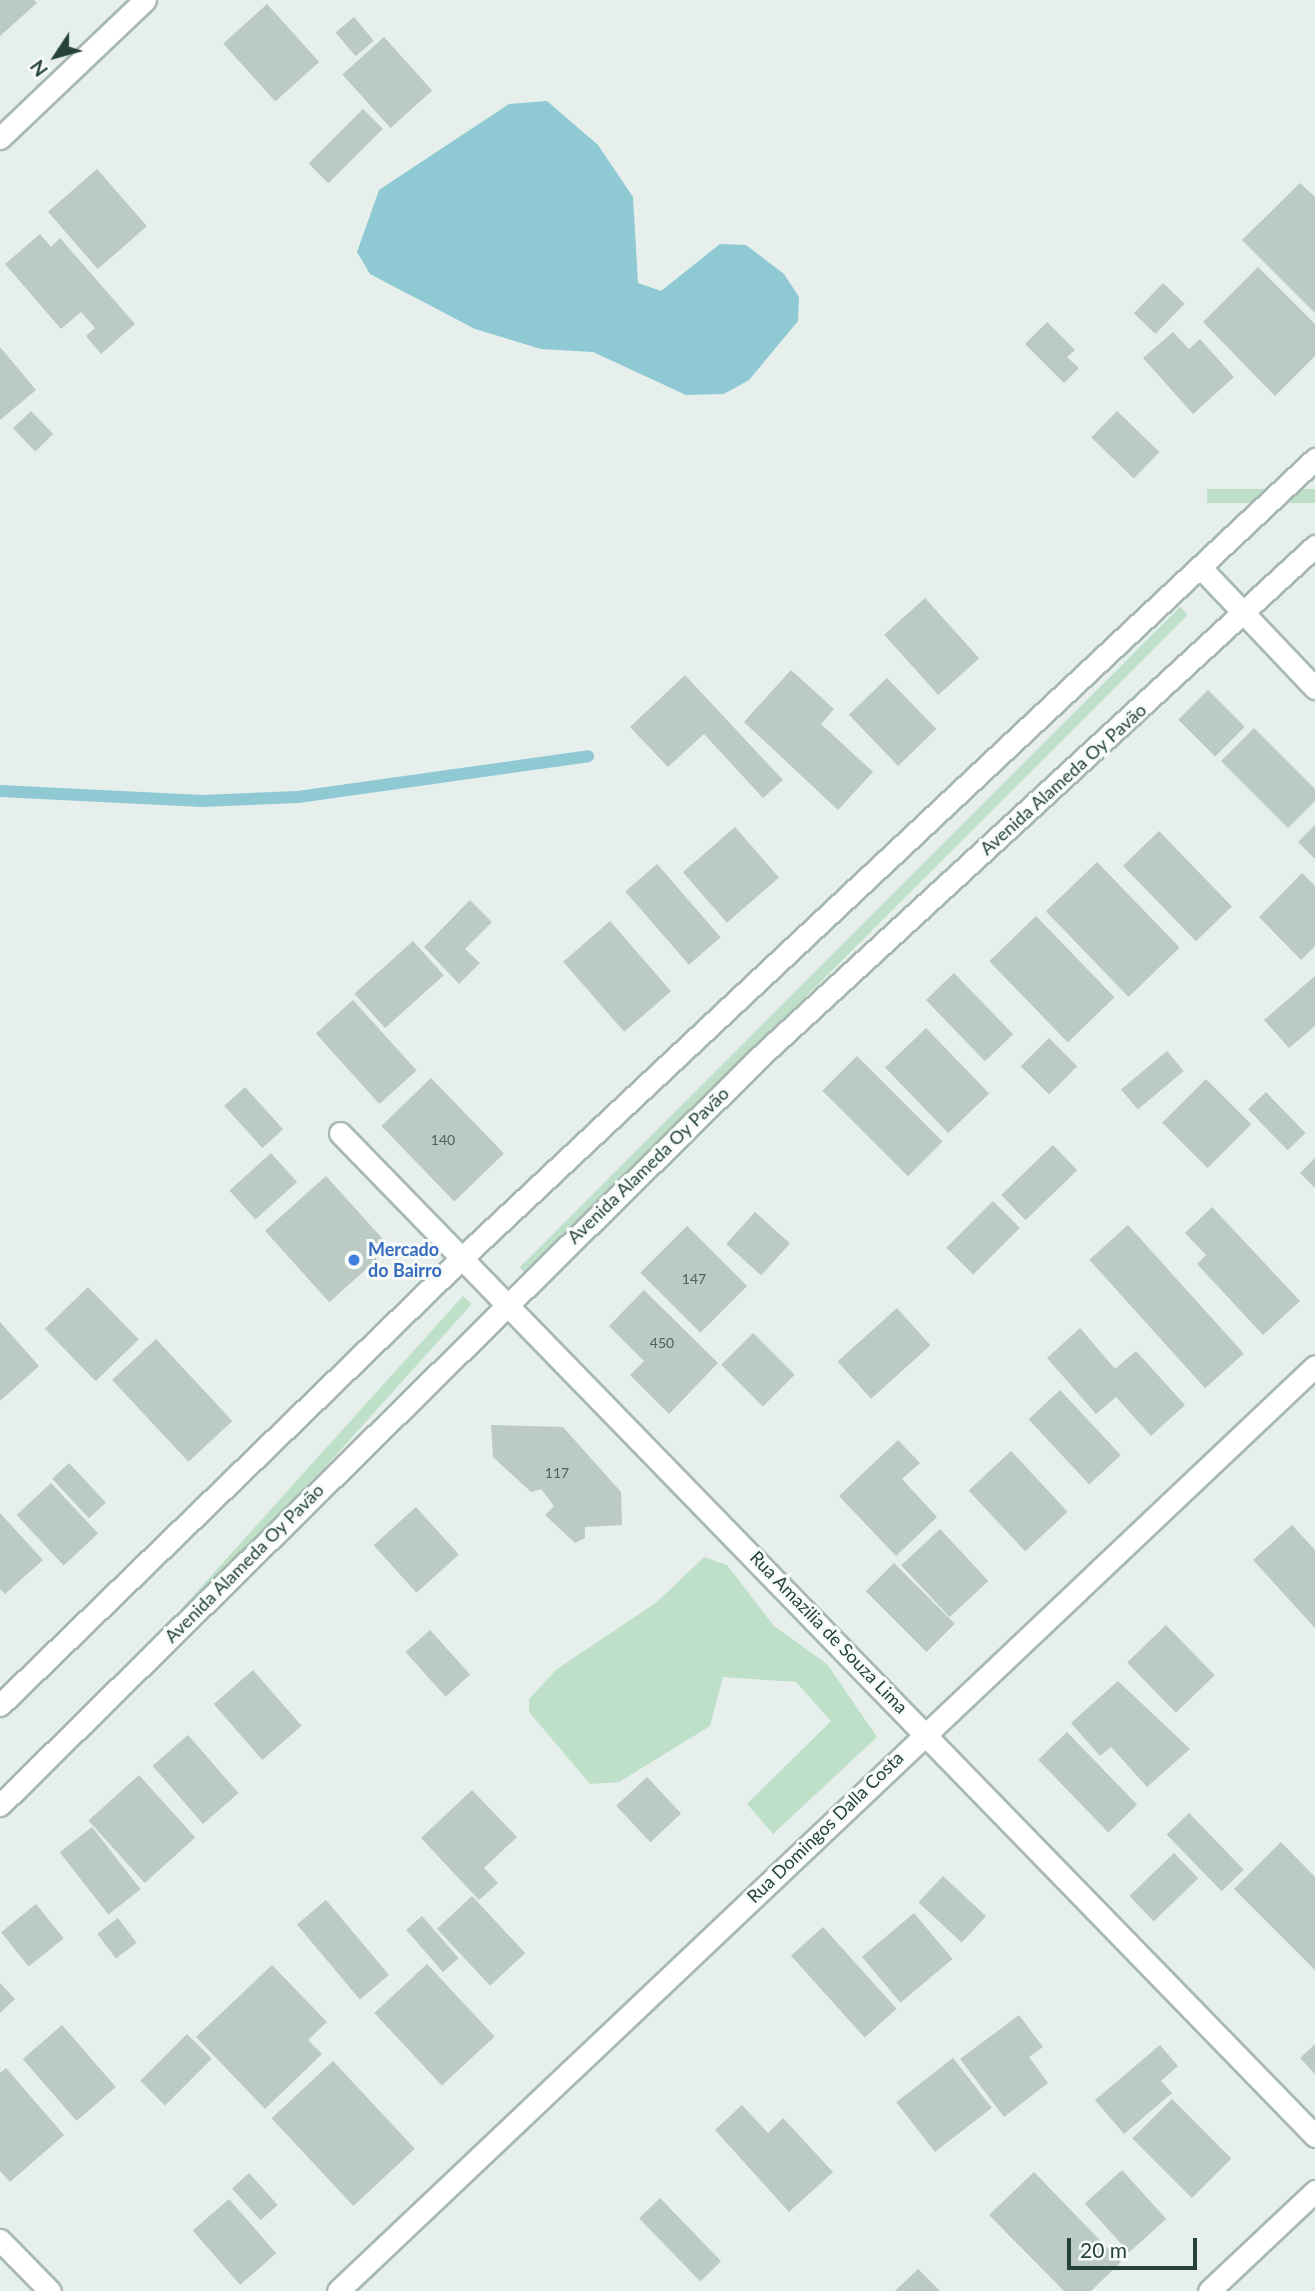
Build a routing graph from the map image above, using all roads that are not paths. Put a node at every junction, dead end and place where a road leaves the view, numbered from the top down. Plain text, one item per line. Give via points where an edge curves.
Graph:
1 (145, 0) edge
2 (0, 138) edge
3 (1315, 459) edge
4 (1315, 546) edge
5 (1200, 567) junction
6 (1242, 613) junction
7 (1315, 688) edge
8 (340, 1133) dead end
9 (465, 1255) junction
10 (508, 1300) junction
11 (1315, 1366) edge
12 (0, 1705) edge
13 (925, 1732) junction
14 (0, 1804) edge
15 (1315, 2136) edge
16 (1315, 2191) edge
17 (0, 2240) edge
18 (50, 2291) edge
19 (338, 2291) edge
20 (1209, 2291) edge

1 - 2 street
3 - 5 street
4 - 6 street, Avenida Alameda Oy Pavão
5 - 6 street
5 - 9 street
6 - 7 street
6 - 10 street, Avenida Alameda Oy Pavão via 767,1049
8 - 9 street, Rua Amazilia de Souza Lima
9 - 10 street, Rua Amazilia de Souza Lima
9 - 12 street
10 - 13 street, Rua Amazilia de Souza Lima
10 - 14 street, Avenida Alameda Oy Pavão
11 - 13 street, Rua Domingos Dalla Costa
13 - 15 street, Rua Amazilia de Souza Lima
13 - 19 street, Rua Domingos Dalla Costa
16 - 20 street
17 - 18 street

